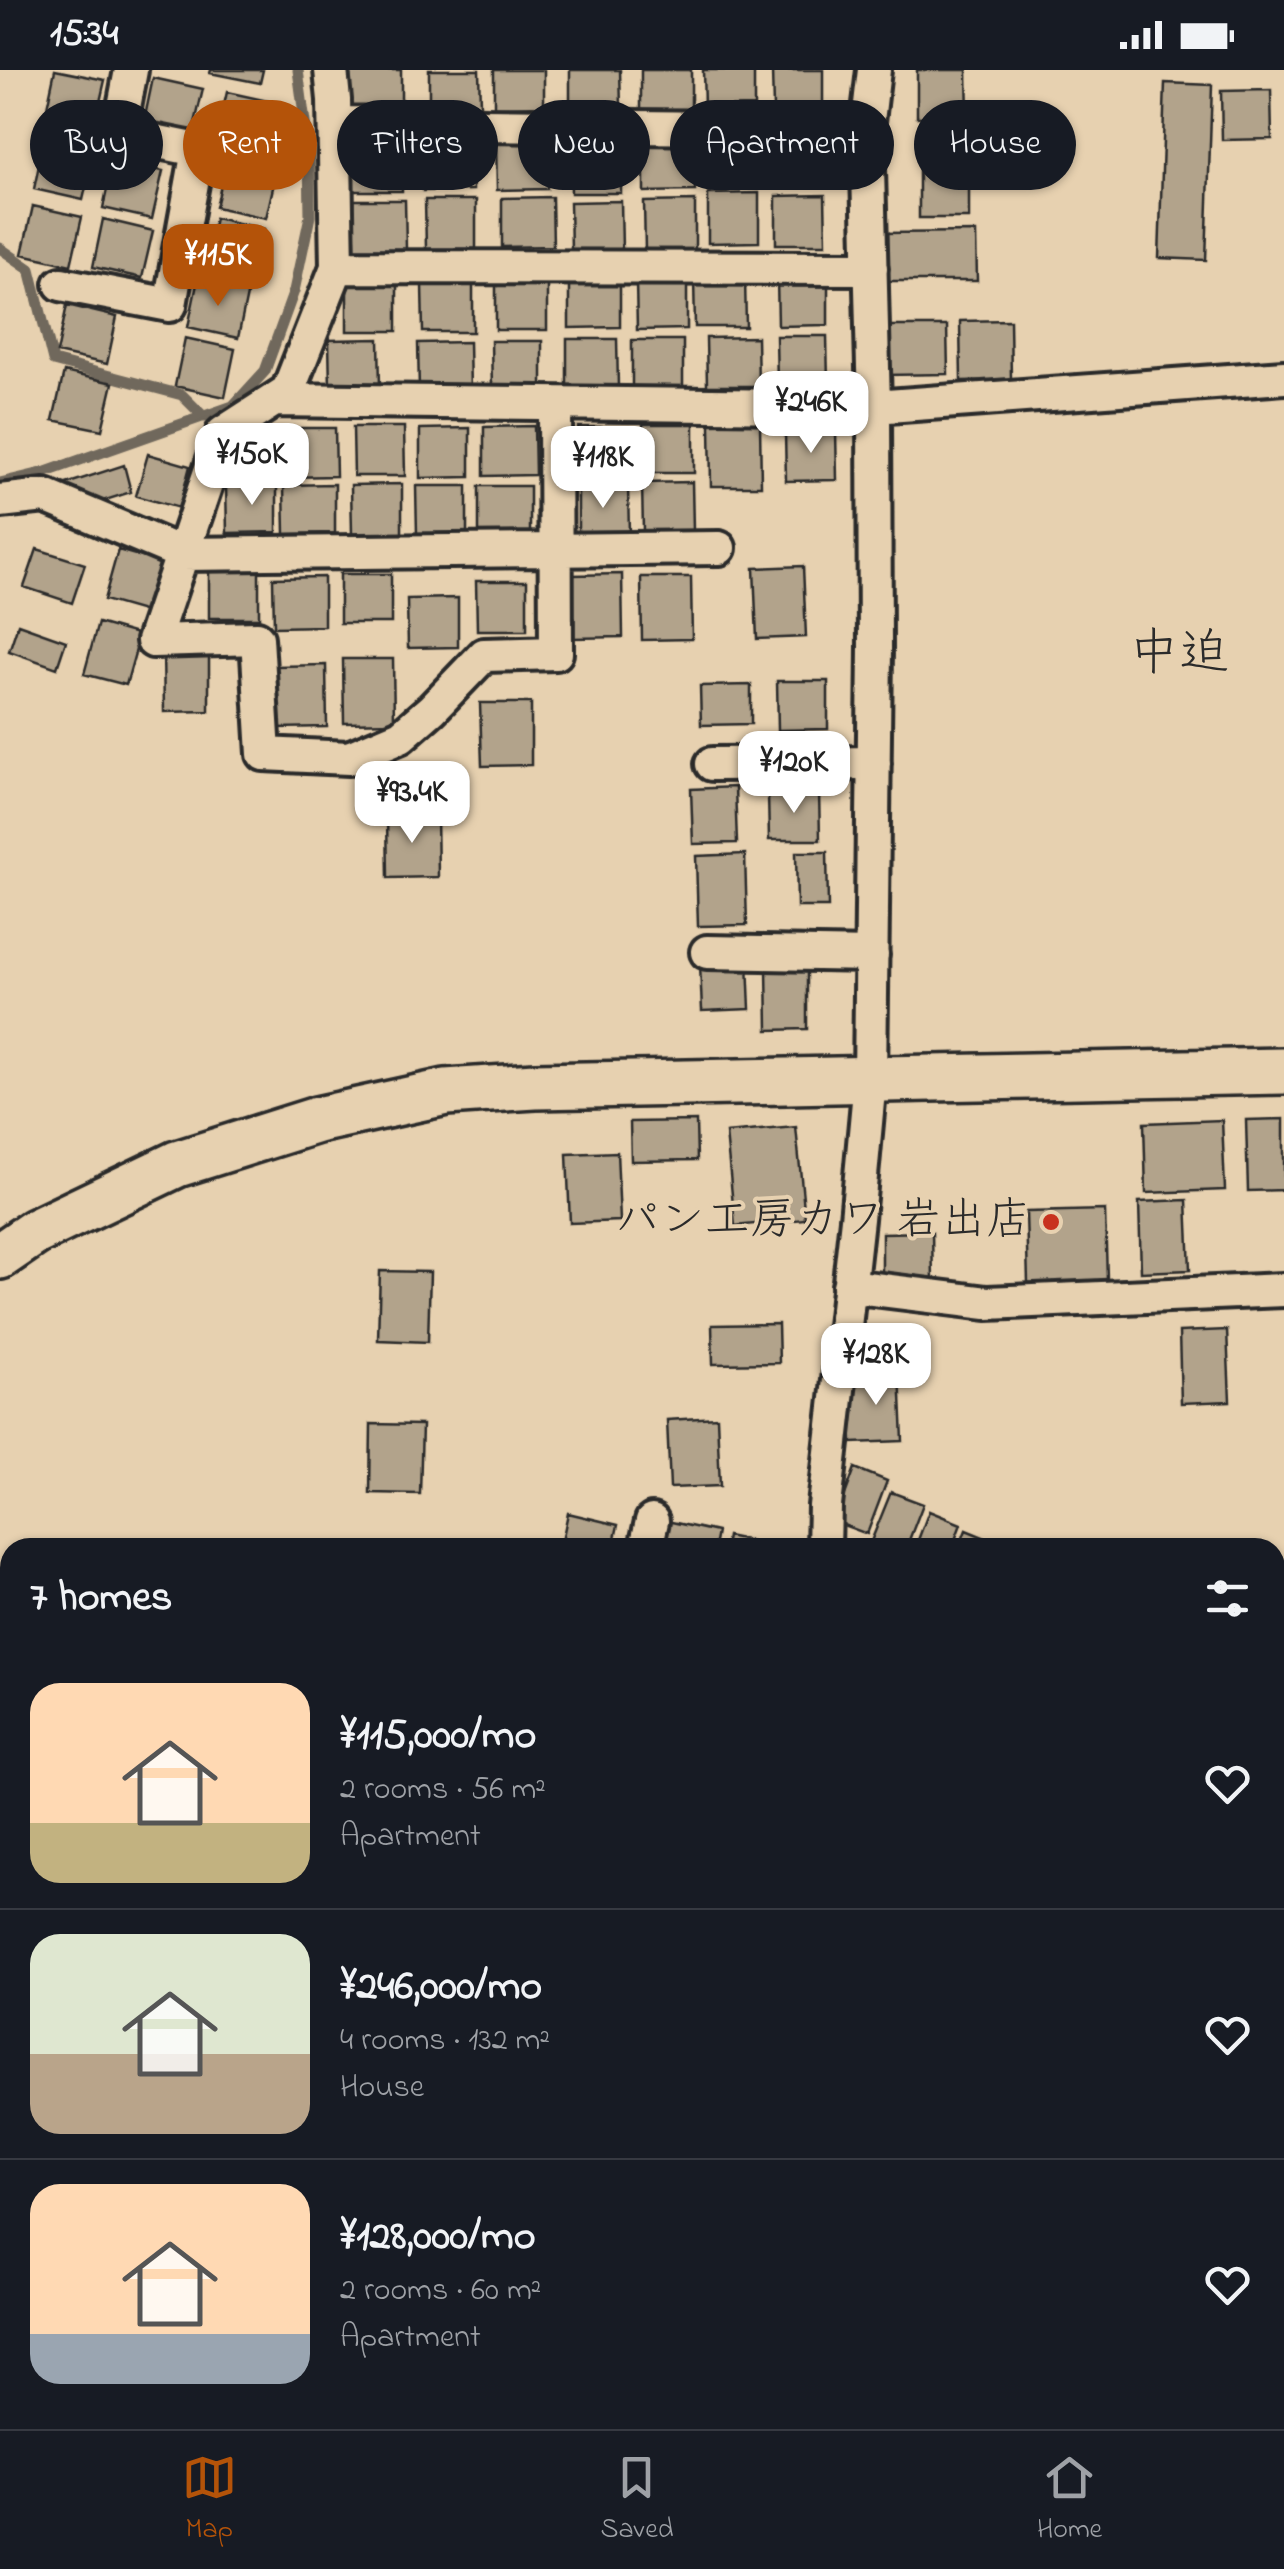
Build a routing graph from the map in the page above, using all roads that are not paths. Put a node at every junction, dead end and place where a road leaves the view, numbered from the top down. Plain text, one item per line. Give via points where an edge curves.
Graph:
1 (131, 70) edge
2 (331, 70) edge
3 (874, 70) edge
4 (870, 100) edge
5 (335, 123) junction
6 (670, 127) edge
7 (868, 190) edge
8 (337, 267) junction
9 (870, 268) junction
10 (62, 284) dead end
11 (1284, 377) edge
12 (274, 400) junction
13 (555, 404) junction
14 (874, 407) junction
15 (0, 501) edge
16 (719, 548) dead end
17 (556, 550) junction
18 (184, 554) junction
19 (874, 763) junction
20 (712, 764) dead end
21 (707, 952) dead end
22 (872, 955) junction
23 (1284, 1070) edge
24 (870, 1080) junction
25 (0, 1256) edge
26 (849, 1286) junction
27 (1284, 1290) edge
28 (824, 1538) edge

1 - 10 street via 119,134 198,150 170,305
2 - 5 street
3 - 4 street
5 - 6 street
5 - 8 street
7 - 9 street
8 - 9 street
8 - 12 street via 288,391
9 - 14 street
11 - 14 street
12 - 13 street
12 - 18 street via 223,433
13 - 14 street
13 - 17 street
14 - 19 street
15 - 18 street via 45,496
16 - 17 street
17 - 18 street
17 - 18 street via 556,653 484,656 401,736 349,758 264,754 257,638 153,641
19 - 20 street
19 - 22 street
21 - 22 street
22 - 24 street
23 - 24 street
24 - 25 street via 446,1092 317,1120 177,1164
24 - 26 street
26 - 27 street via 986,1303
26 - 28 street

